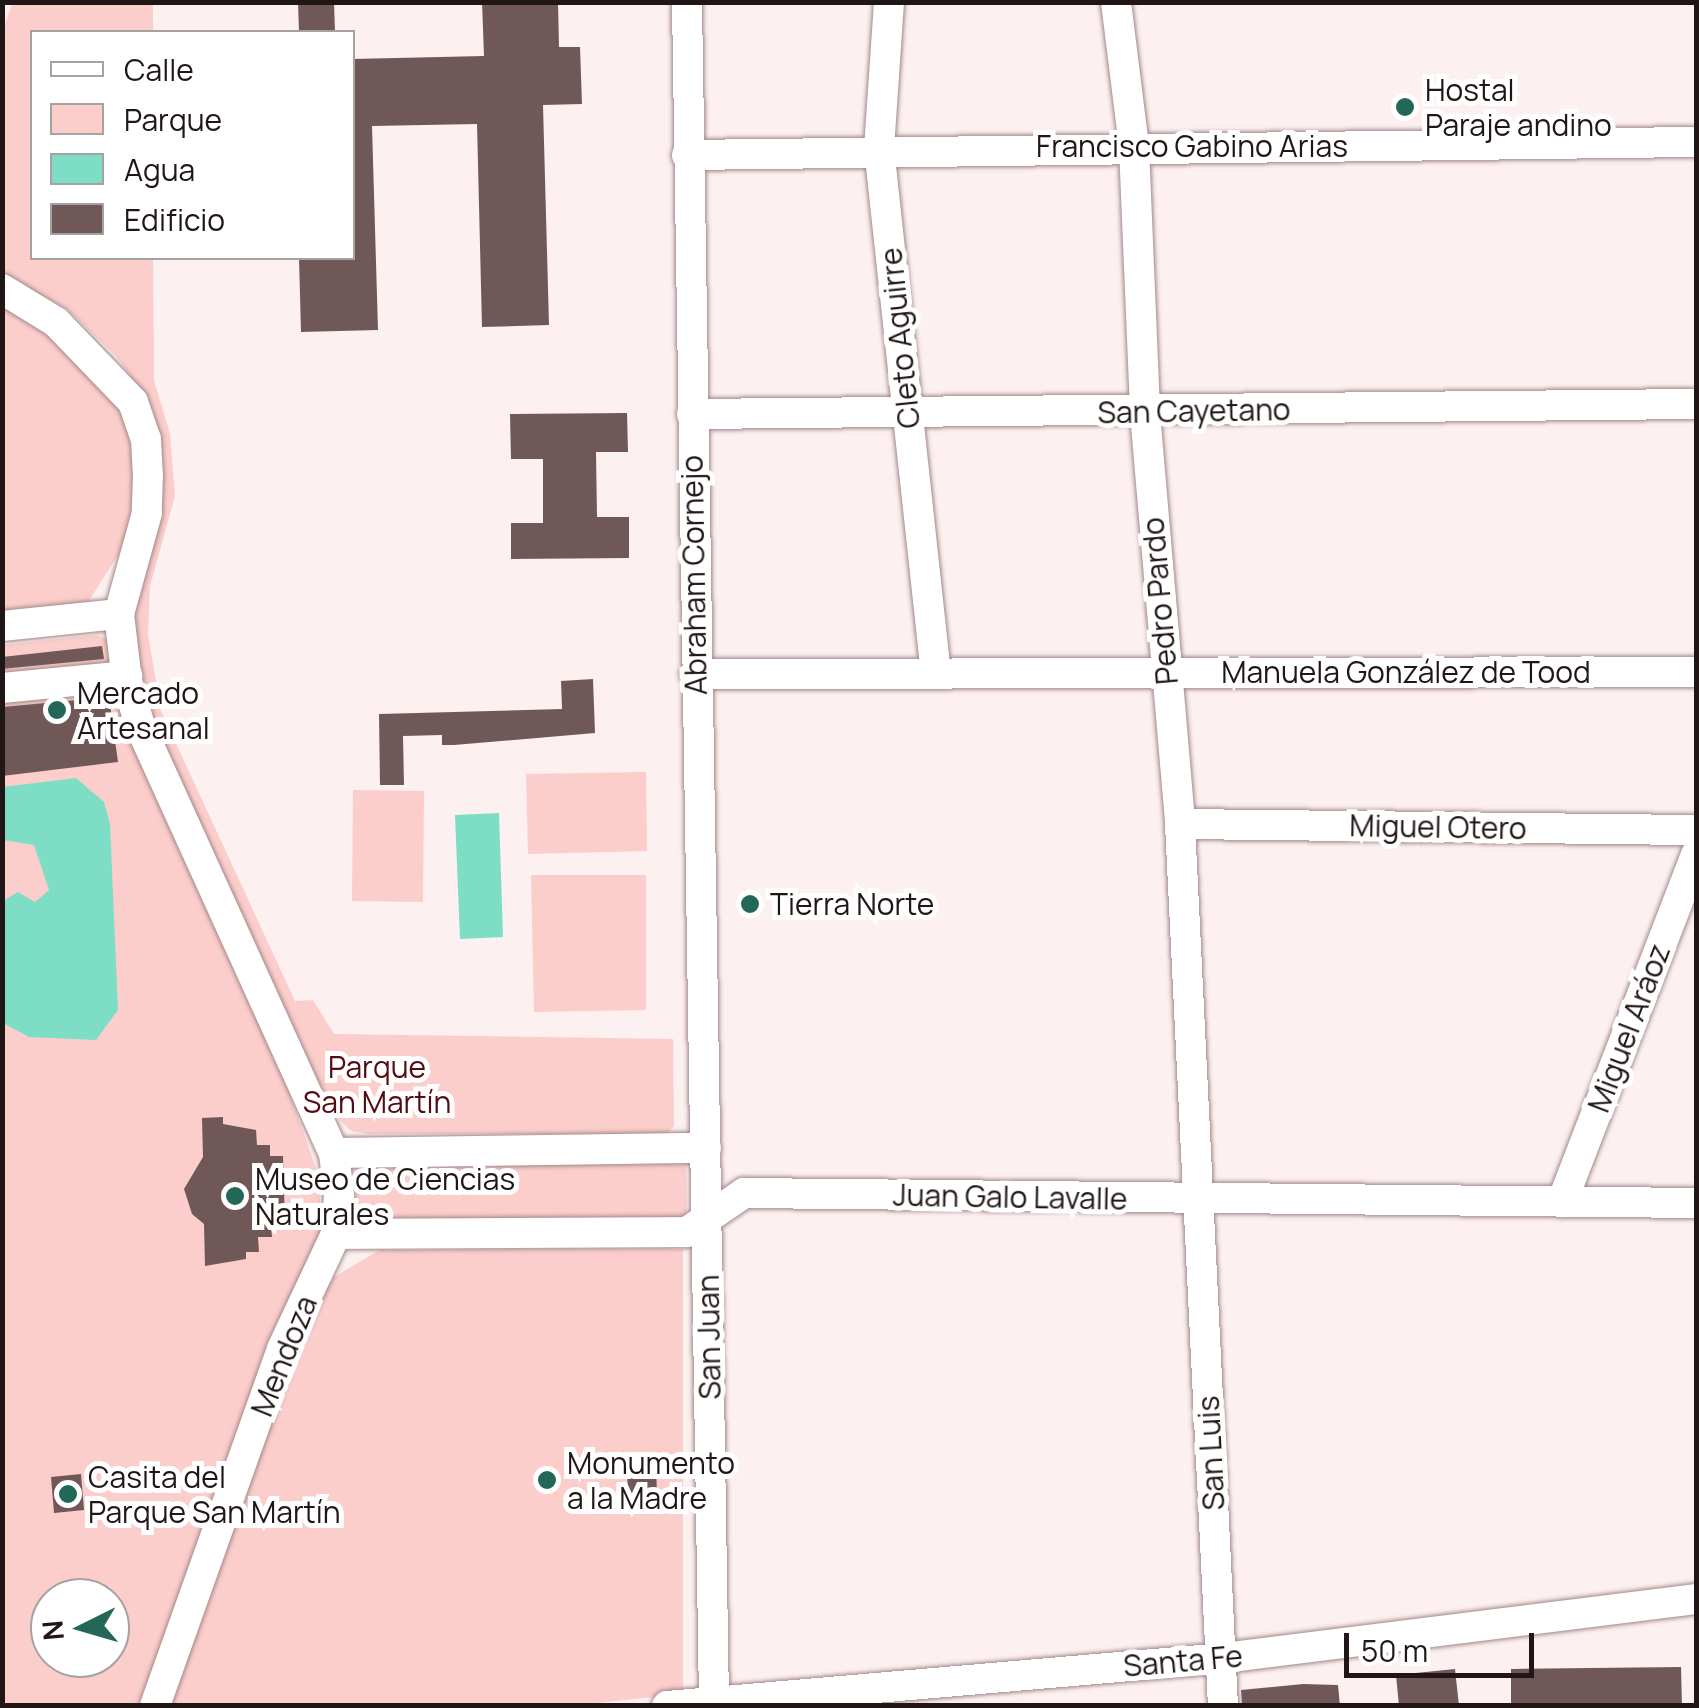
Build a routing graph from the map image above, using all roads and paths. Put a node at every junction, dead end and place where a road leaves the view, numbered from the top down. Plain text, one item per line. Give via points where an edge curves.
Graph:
1 (687, 2) edge
2 (889, 2) edge
3 (1116, 2) edge
4 (1696, 142) edge
5 (1134, 146) junction
6 (879, 148) junction
7 (687, 155) junction
8 (2, 289) edge
9 (1696, 404) edge
10 (908, 411) junction
11 (1145, 413) junction
12 (692, 414) junction
13 (118, 614) junction
14 (2, 626) edge
15 (1165, 672) junction
16 (1696, 672) edge
17 (695, 674) junction
18 (936, 674) junction
19 (126, 676) junction
20 (2, 688) edge
21 (1180, 824) junction
22 (1696, 830) edge
23 (1696, 854) edge
24 (706, 1148) junction
25 (334, 1153) junction
26 (1196, 1200) junction
27 (1562, 1202) junction
28 (1696, 1203) edge
29 (707, 1219) junction
30 (336, 1234) junction
31 (1696, 1599) edge
32 (1223, 1658) junction
33 (714, 1703) edge
34 (155, 1706) edge
35 (667, 1706) edge
36 (1223, 1706) edge

1 - 7 street, Abraham Cornejo
2 - 6 street, Cleto Aguirre
3 - 5 street, Pedro Pardo
4 - 5 street, Francisco Gabino Arias
5 - 6 street, Francisco Gabino Arias
5 - 11 street, Pedro Pardo
6 - 7 street, Francisco Gabino Arias
6 - 10 street, Cleto Aguirre
7 - 12 street, Abraham Cornejo
8 - 13 street via 83,346 133,402 139,418 146,439 147,513
9 - 11 street, San Cayetano
10 - 11 street, San Cayetano
10 - 12 street, San Cayetano
10 - 18 street, Cleto Aguirre
11 - 15 street, Pedro Pardo
12 - 17 street, Abraham Cornejo
13 - 14 street
13 - 19 street
15 - 16 street, Manuela González de Tood
15 - 18 street, Manuela González de Tood
15 - 21 street, Pedro Pardo
17 - 18 street, Manuela González de Tood
17 - 24 street, Abraham Cornejo
19 - 20 street
19 - 25 street via 140,726
21 - 22 street, Miguel Otero
21 - 26 street, Pedro Pardo
23 - 27 street, Miguel Aráoz
24 - 25 street
24 - 29 street, San Juan
25 - 30 street
26 - 27 street, Juan Galo Lavalle
26 - 29 street, Juan Galo Lavalle via 744,1192
26 - 32 street, San Luis
27 - 28 street, Juan Galo Lavalle
29 - 30 street, Juan Galo Lavalle via 687,1232
29 - 33 street, San Juan
30 - 34 street, Mendoza via 282,1349
31 - 32 street, Santa Fe
32 - 33 street, Santa Fe
32 - 36 street, San Luis
33 - 35 street, Santa Fe

